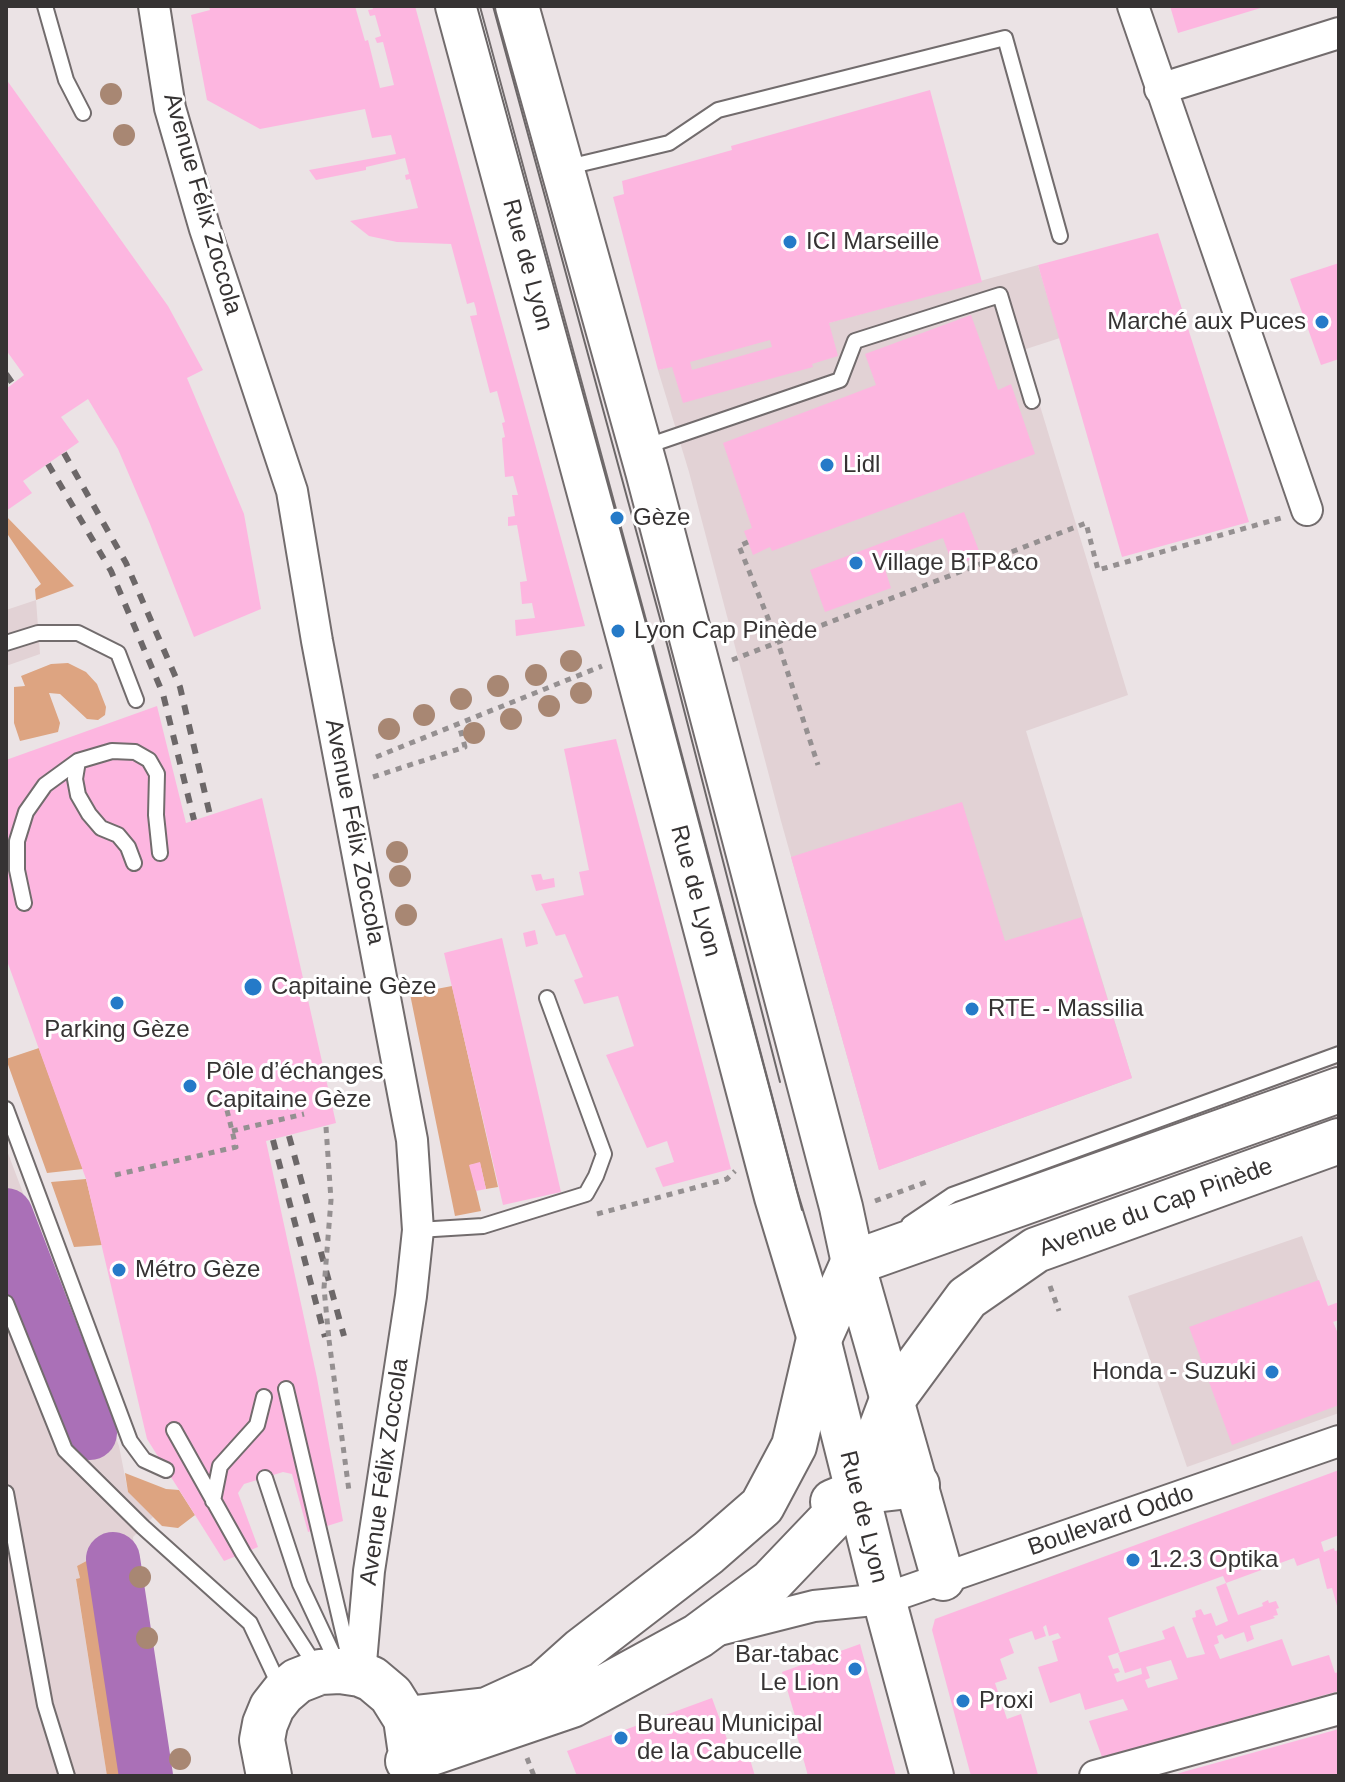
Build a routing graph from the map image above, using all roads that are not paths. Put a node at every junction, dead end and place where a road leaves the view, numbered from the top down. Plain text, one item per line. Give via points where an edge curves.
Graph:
1 (45, 6) edge
2 (154, 6) edge
3 (457, 6) edge
4 (517, 6) edge
5 (1133, 6) edge
6 (1339, 33) edge
7 (1160, 89) junction
8 (83, 113) dead end
9 (564, 169) junction
10 (1060, 236) dead end
11 (1032, 401) dead end
12 (640, 448) junction
13 (1307, 510) road end
14 (6, 643) edge
15 (136, 700) dead end
16 (78, 761) junction
17 (160, 853) dead end
18 (134, 863) dead end
19 (24, 903) dead end
20 (547, 998) dead end
21 (1339, 1054) edge
22 (1339, 1090) edge
23 (6, 1109) edge
24 (1339, 1141) edge
25 (418, 1230) junction
26 (853, 1263) junction
27 (6, 1303) edge
28 (819, 1339) junction
29 (286, 1389) dead end
30 (264, 1397) dead end
31 (892, 1400) junction
32 (174, 1430) dead end
33 (1339, 1441) edge
34 (166, 1470) dead end
35 (265, 1478) dead end
36 (917, 1485) junction
37 (857, 1492) junction
38 (6, 1493) edge
39 (213, 1501) junction
40 (708, 1553) junction
41 (943, 1579) junction
42 (884, 1599) junction
43 (698, 1636) junction
44 (331, 1676) junction
45 (1339, 1709) edge
46 (406, 1761) edge
47 (261, 1773) edge
48 (67, 1776) edge
49 (932, 1776) edge
50 (1095, 1776) edge

1 - 8 lane via 66,80
2 - 25 street, Avenue Félix Zoccola via 170,108 292,491 412,1140
3 - 28 street, Rue de Lyon via 776,1197
4 - 9 street
5 - 7 street
6 - 7 street
7 - 13 street
9 - 10 lane via 669,143 718,110 1005,38
9 - 12 street
11 - 12 lane via 1000,295 855,341 840,380
12 - 26 street
14 - 15 lane via 38,633 78,633 118,653
16 - 17 lane via 112,751 135,752 149,760 157,774
16 - 18 lane via 78,795 101,828 118,835 128,847
16 - 19 lane via 45,785 26,812 17,841
20 - 25 lane via 604,1154 586,1194 483,1226
21 - 26 lane via 952,1195
22 - 26 main road, Avenue du Cap Pinède
23 - 34 lane via 130,1441 144,1460
24 - 31 main road, Avenue du Cap Pinède via 1036,1250 967,1298
25 - 44 street, Avenue Félix Zoccola via 369,1571
26 - 28 main road
26 - 31 street
27 - 44 lane via 65,1450 250,1623
28 - 37 street, Rue de Lyon
28 - 40 main road via 794,1446 762,1506
29 - 44 lane
30 - 39 lane via 257,1425 220,1466
31 - 36 street
31 - 37 main road, Avenue du Cap Pinède
32 - 39 lane
33 - 41 street, Boulevard Oddo
35 - 44 lane
36 - 37 main road
36 - 41 street
37 - 40 main road
37 - 42 street, Rue de Lyon
37 - 43 main road via 771,1582
38 - 48 lane via 45,1705
39 - 44 lane via 271,1599
40 - 46 main road via 544,1684 487,1710
41 - 42 street, Boulevard Oddo
42 - 43 street, Boulevard Oddo via 814,1606
42 - 49 street, Rue de Lyon
43 - 46 main road via 572,1705
44 - 46 main road via 372,1679 391,1695
44 - 47 main road via 272,1707 265,1724
45 - 50 street

